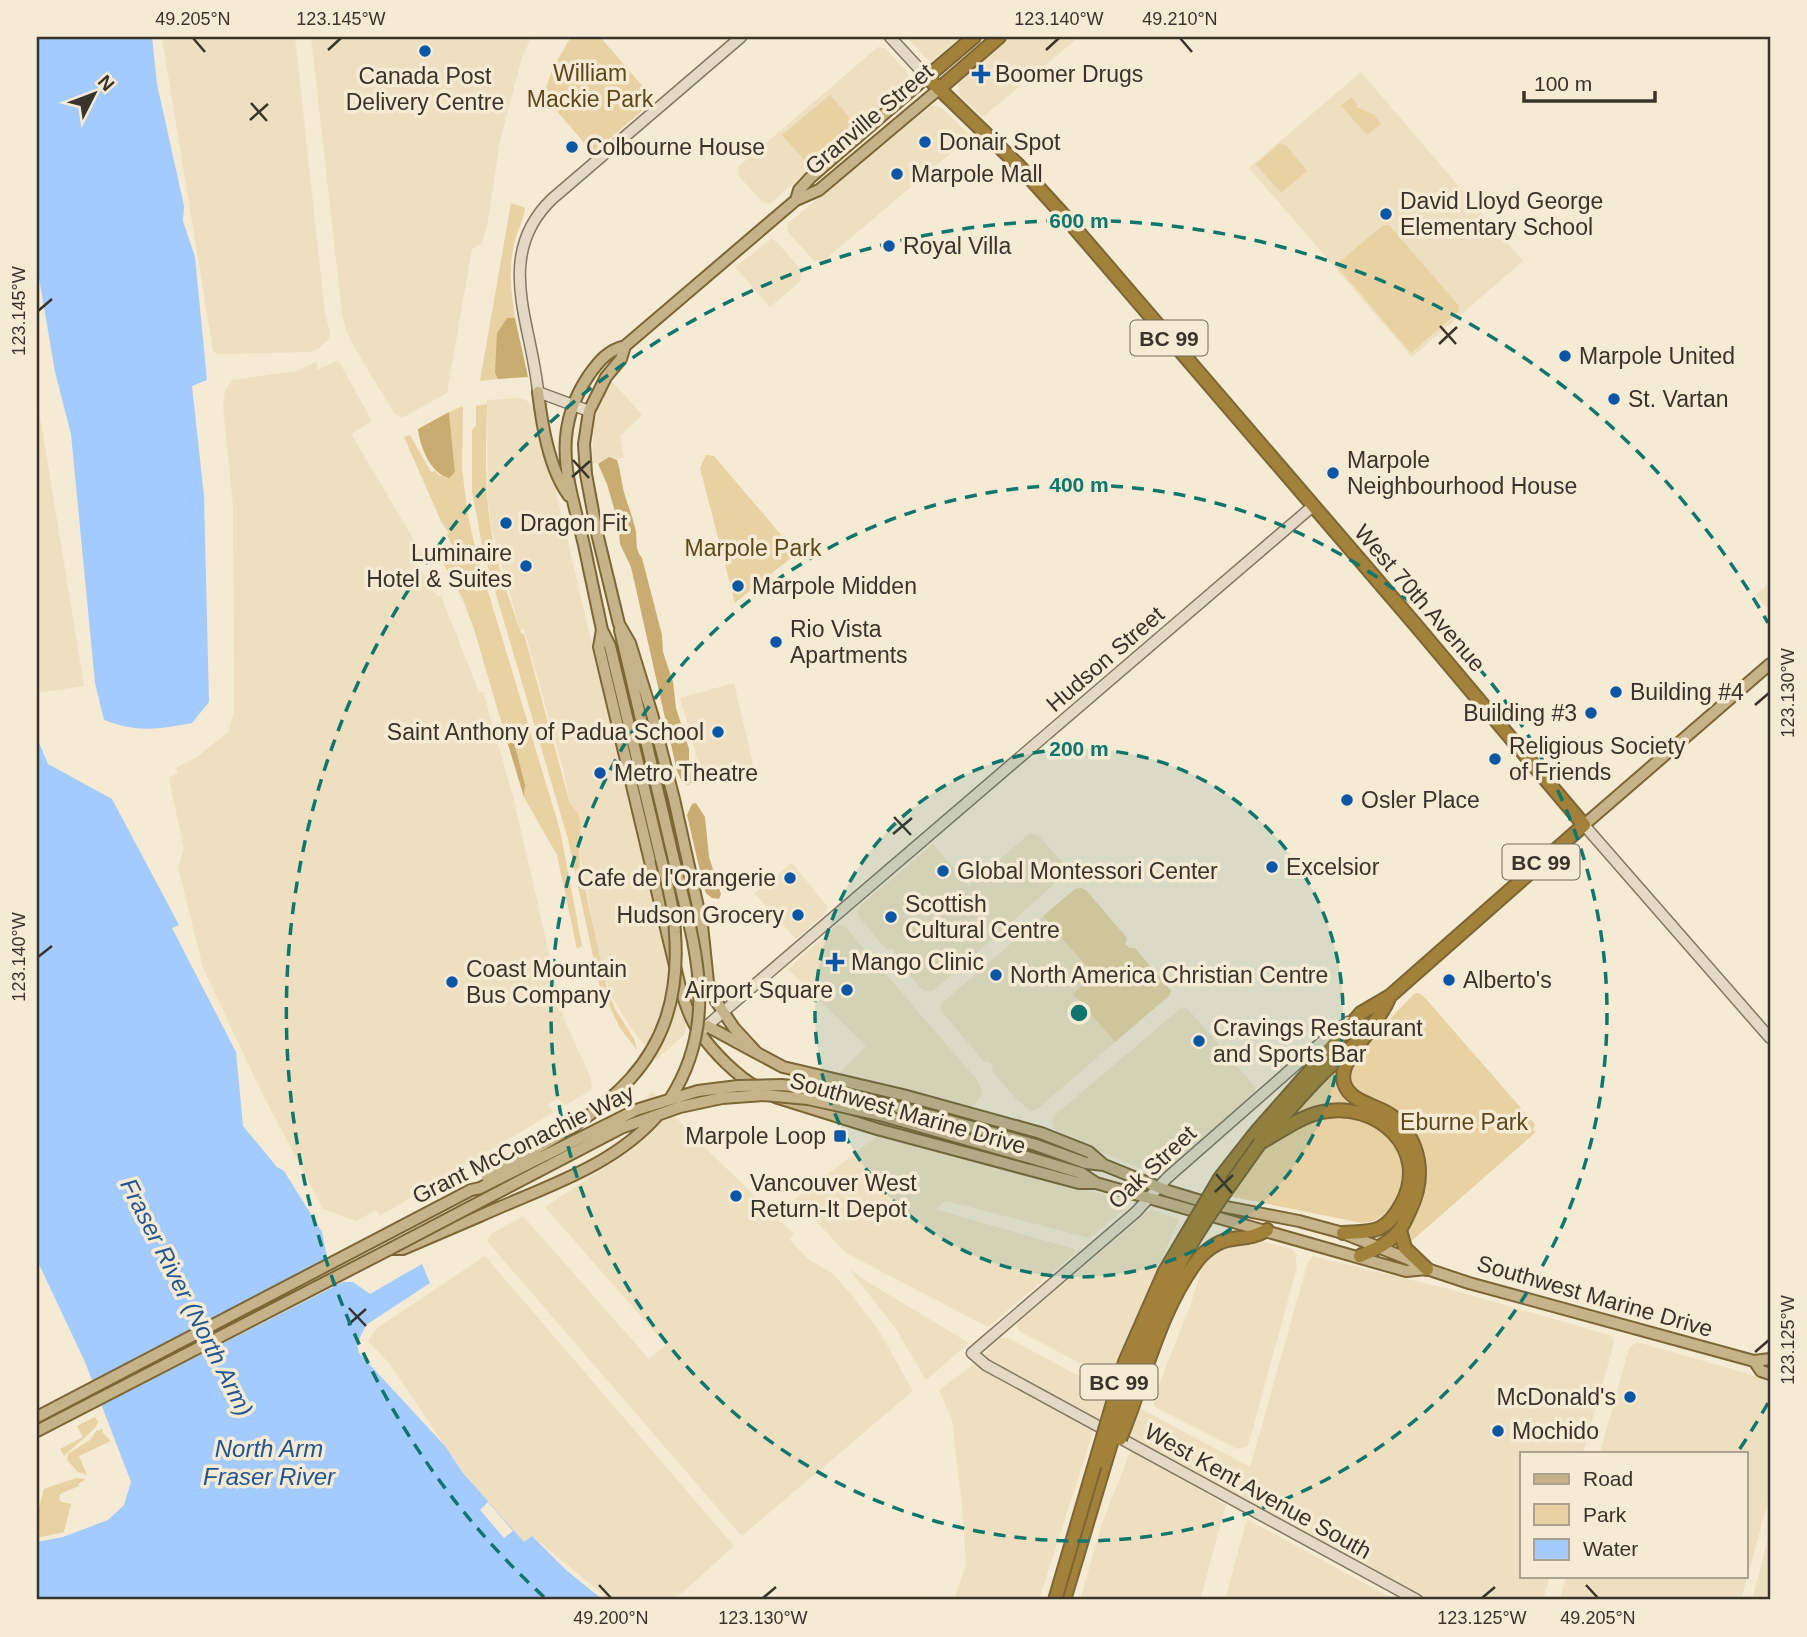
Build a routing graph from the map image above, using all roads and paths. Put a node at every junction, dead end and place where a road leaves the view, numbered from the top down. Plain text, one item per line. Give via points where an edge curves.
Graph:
1 (741, 37) edge
2 (890, 37) edge
3 (974, 37) edge
4 (999, 37) edge
5 (927, 77) junction
6 (939, 89) junction
7 (796, 200) junction
8 (625, 346) junction
9 (538, 392) junction
10 (573, 405) junction
11 (589, 411) junction
12 (573, 502) junction
13 (1313, 506) junction
14 (619, 624) junction
15 (602, 630) junction
16 (1770, 664) edge
17 (1584, 825) junction
18 (1390, 996) junction
19 (724, 1012) junction
20 (1361, 1013) junction
21 (703, 1029) junction
22 (1369, 1031) junction
23 (1770, 1038) edge
24 (757, 1053) junction
25 (1262, 1138) junction
26 (1104, 1165) junction
27 (1096, 1183) junction
28 (1160, 1188) junction
29 (471, 1190) junction
30 (1149, 1199) junction
31 (1267, 1230) junction
32 (1400, 1230) junction
33 (1343, 1233) junction
34 (1379, 1247) junction
35 (390, 1249) junction
36 (1360, 1256) junction
37 (1427, 1269) junction
38 (972, 1353) joint
39 (1770, 1360) edge
40 (1754, 1361) junction
41 (1770, 1374) edge
42 (37, 1418) edge
43 (37, 1431) edge
44 (1105, 1463) junction
45 (1055, 1600) edge
46 (1064, 1600) edge
47 (1418, 1600) edge

1 - 9 street via 552,199 532,222 523,246 520,293
2 - 5 street, West 70th Avenue
3 - 5 highway, Granville Street
4 - 6 highway, Granville Street
5 - 6 highway, West 70th Avenue / BC 99
5 - 7 main road, Granville Street via 810,178
6 - 7 main road, Granville Street via 819,190
6 - 13 highway, West 70th Avenue / BC 99 via 1032,180
7 - 8 main road, Granville Street
8 - 10 main road, Granville Street via 612,349 597,365
8 - 11 main road, Granville Street
9 - 10 street
9 - 12 main road via 559,483
10 - 11 street
10 - 12 main road, Southwest Marine Drive via 565,443
11 - 14 main road, Southwest Marine Drive via 586,474
12 - 15 main road, Southwest Marine Drive
13 - 17 highway, West 70th Avenue / BC 99
13 - 19 street, Hudson Street
14 - 19 main road, Southwest Marine Drive via 630,643 652,714 702,925 708,982
14 - 35 main road, bridge via 697,956 701,991 695,1045 669,1100 628,1144 602,1161 403,1249
15 - 21 main road, Southwest Marine Drive via 599,648 663,921 690,1016
15 - 29 main road, bridge via 610,646 662,859 675,930 673,989 662,1028 643,1062 617,1093 585,1120
16 - 17 main road, Oak Street
17 - 18 highway, Oak Street / BC 99
17 - 23 street, West 70th Avenue
18 - 20 highway, Oak Street / BC 99
18 - 22 highway, Oak Street / BC 99
19 - 21 street, Hudson Street
19 - 24 main road, Southwest Marine Drive
20 - 25 highway, Oak Street / BC 99
20 - 28 street, Oak Street via 1323,1041
21 - 24 main road
21 - 27 main road, Southwest Marine Drive via 752,1085 780,1100 1079,1183
22 - 25 highway, Oak Street / BC 99
22 - 32 highway via 1346,1065 1343,1079 1353,1096 1396,1120 1416,1149 1418,1192
24 - 26 main road, Southwest Marine Drive via 804,1074 903,1095 1041,1133 1089,1152
25 - 33 highway via 1336,1110 1369,1115 1394,1133 1408,1159 1406,1197 1383,1226
25 - 44 highway, BC 99, bridge via 1173,1276 1135,1366
25 - 45 highway, BC 99, bridge via 1220,1178 1145,1312 1125,1362
26 - 28 main road, Southwest Marine Drive
26 - 29 main road, Grant McConachie Way, bridge via 828,1090 738,1086 698,1091 636,1110
27 - 30 main road, Southwest Marine Drive
27 - 35 main road, Grant McConachie Way, bridge via 1081,1173 880,1115 808,1099 722,1098 621,1128
28 - 30 street, Oak Street
28 - 33 main road, Southwest Marine Drive
29 - 42 main road, Grant McConachie Way
30 - 31 main road, Southwest Marine Drive
30 - 38 street, Oak Street
31 - 36 main road, Southwest Marine Drive
31 - 44 highway, bridge via 1257,1236 1223,1240 1191,1268 1154,1345 1116,1447
32 - 34 highway
32 - 37 highway via 1405,1248
33 - 34 main road, Southwest Marine Drive
34 - 36 highway
34 - 37 main road, Southwest Marine Drive
35 - 43 main road, Grant McConachie Way
36 - 37 main road, Southwest Marine Drive via 1406,1270
37 - 40 main road, Southwest Marine Drive
38 - 47 street, West Kent Avenue South via 986,1366
39 - 40 main road, Southwest Marine Drive
40 - 41 main road, Southwest Marine Drive
44 - 46 highway, BC 99

